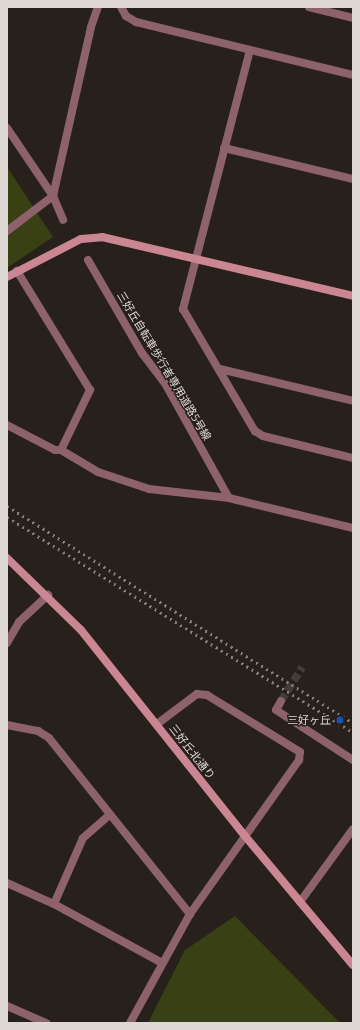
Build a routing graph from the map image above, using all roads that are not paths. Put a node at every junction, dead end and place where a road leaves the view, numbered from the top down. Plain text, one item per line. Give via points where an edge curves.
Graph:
1 (98, 7) edge
2 (121, 7) edge
3 (309, 7) edge
4 (353, 18) edge
5 (250, 50) junction
6 (353, 74) edge
7 (7, 128) edge
8 (224, 148) junction
9 (353, 179) edge
10 (53, 196) junction
11 (63, 220) dead end
12 (7, 230) edge
13 (196, 257) junction
14 (88, 260) dead end
15 (17, 271) junction
16 (7, 277) edge
17 (353, 296) edge
18 (220, 369) junction
19 (353, 402) edge
20 (7, 425) edge
21 (61, 450) junction
22 (353, 458) edge
23 (229, 498) junction
24 (353, 528) edge
25 (7, 558) edge
26 (48, 595) junction
27 (7, 643) edge
28 (282, 701) tunnel mouth
29 (157, 724) junction
30 (7, 725) edge
31 (353, 760) edge
32 (109, 815) junction
33 (353, 829) edge
34 (245, 836) junction
35 (7, 883) edge
36 (300, 902) junction
37 (54, 904) junction
38 (190, 914) junction
39 (162, 962) junction
40 (353, 965) edge
41 (7, 1006) edge
42 (46, 1023) edge
43 (130, 1023) edge

1 - 10 street via 91,27
2 - 5 street via 126,16 136,22
3 - 4 street
5 - 6 street
5 - 8 street
7 - 10 street
8 - 9 street
8 - 13 street
10 - 11 street
10 - 12 street
13 - 15 street via 102,237 81,240
13 - 17 street
13 - 18 street via 183,310
14 - 23 street, 三好丘自転車歩行者専用道路5号線 via 142,353 166,385
15 - 16 street
15 - 21 street via 90,390
18 - 19 street
18 - 22 street via 255,431 263,436
20 - 21 street via 55,450
21 - 23 street via 98,472 149,489
23 - 24 street
25 - 26 street, 三好丘北通り
26 - 27 street via 19,622
26 - 29 street, 三好丘北通り via 81,630
28 - 31 street via 276,710
29 - 34 street, 三好丘北通り
29 - 34 street via 197,694 207,695 300,752 299,760
30 - 32 street via 38,731 49,738
32 - 37 street via 83,838
32 - 38 street
33 - 36 street
34 - 36 street, 三好丘北通り
34 - 38 street
35 - 37 street
36 - 40 street, 三好丘北通り
37 - 39 street
38 - 39 street
39 - 43 street
41 - 42 street

